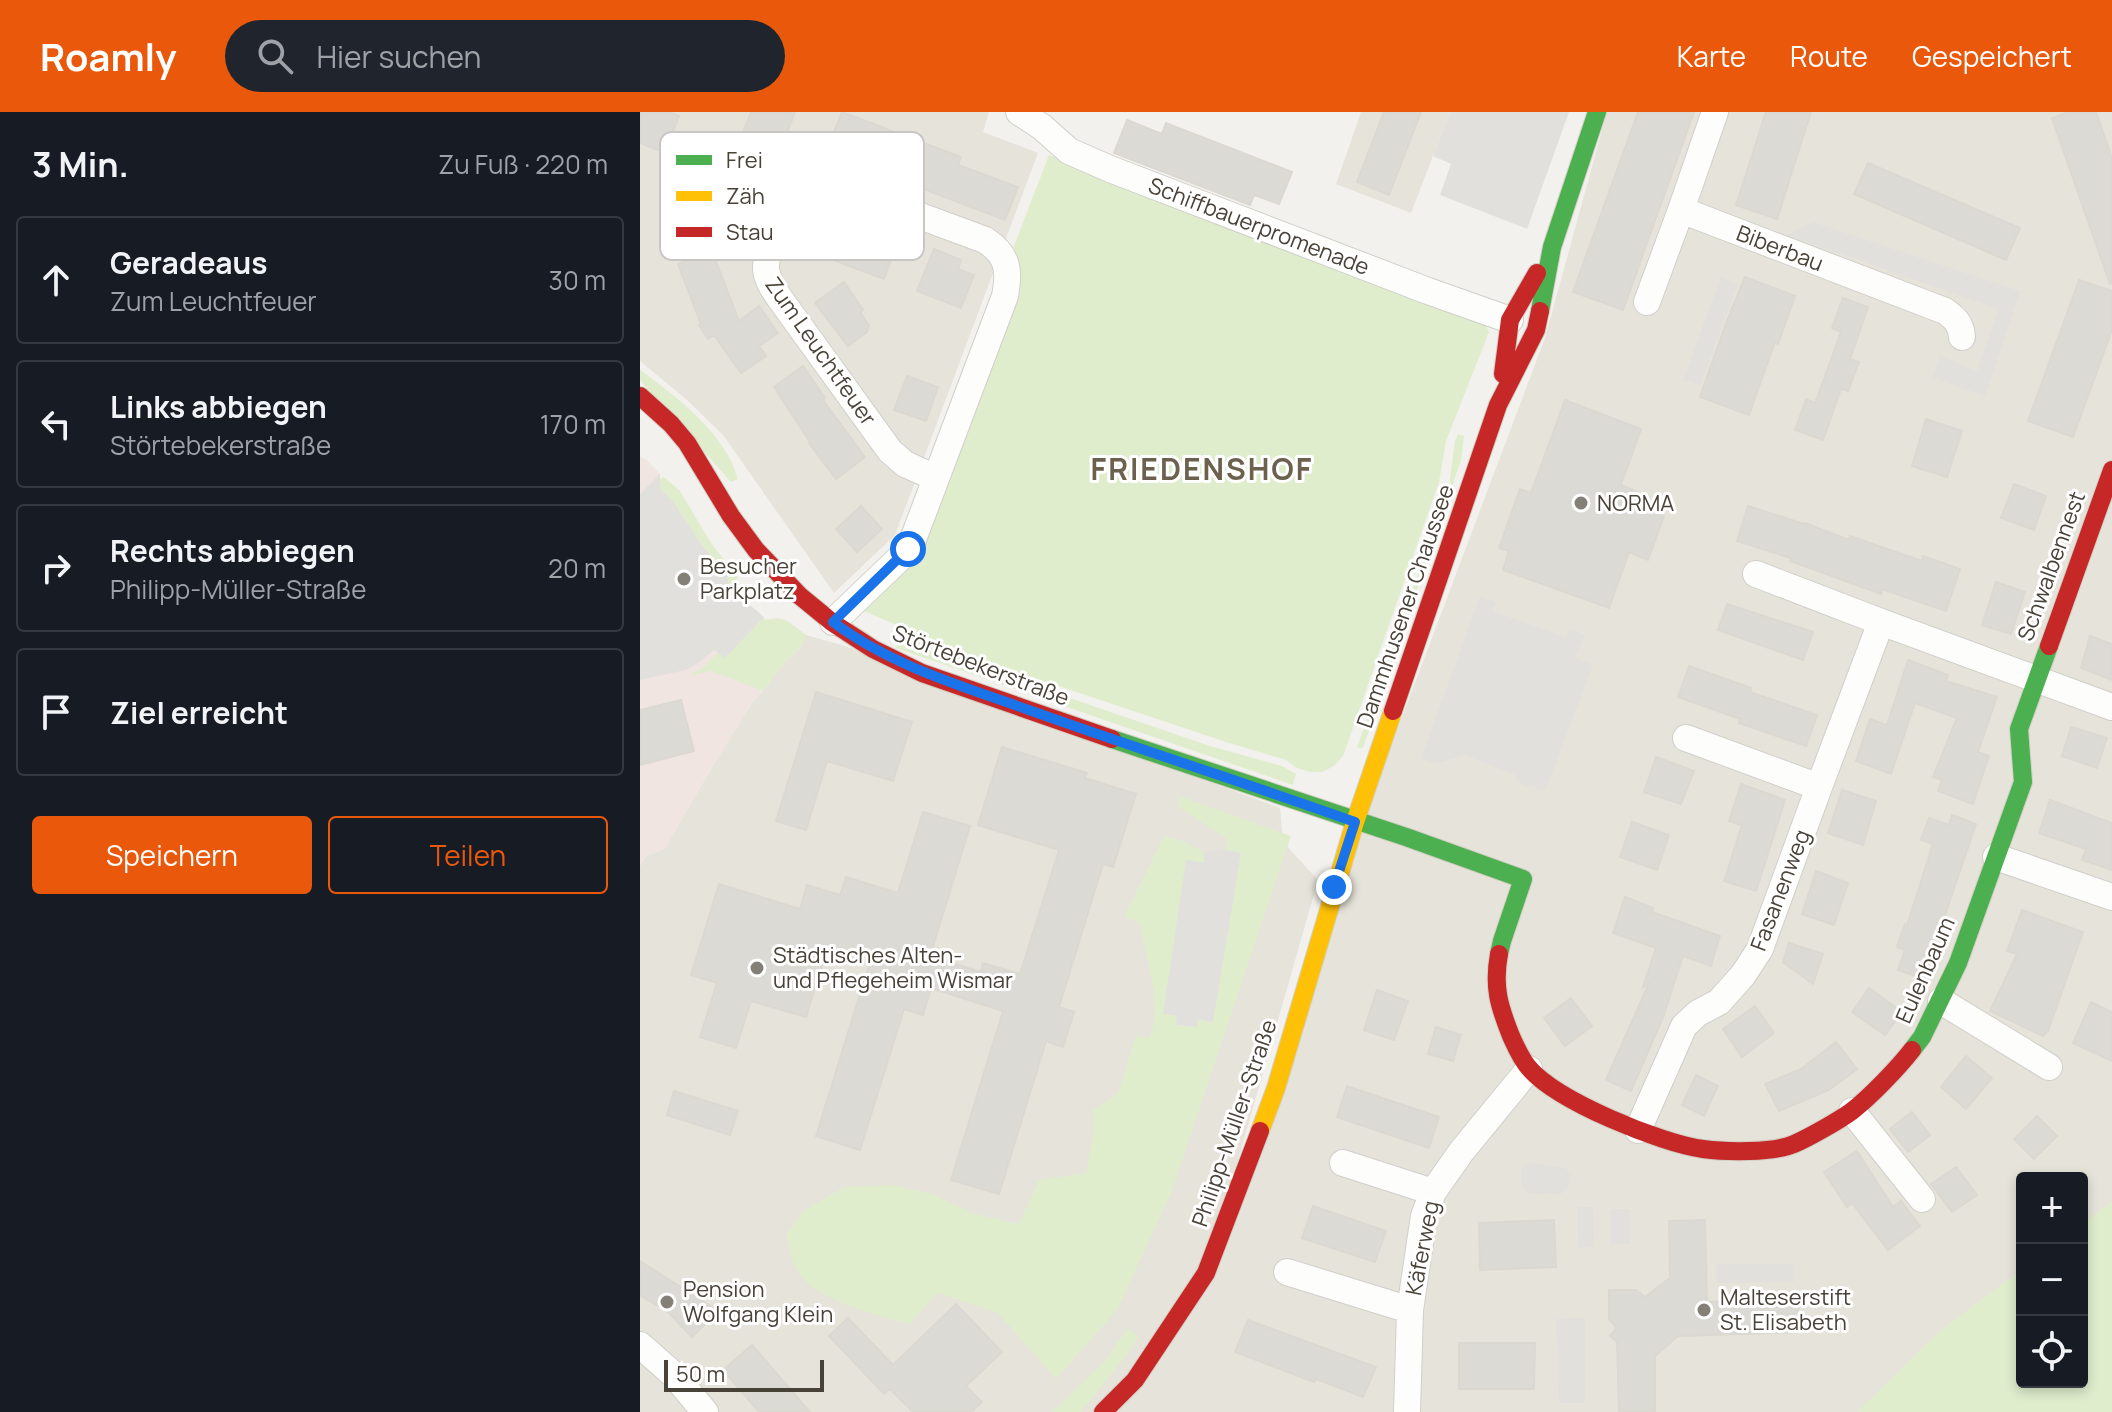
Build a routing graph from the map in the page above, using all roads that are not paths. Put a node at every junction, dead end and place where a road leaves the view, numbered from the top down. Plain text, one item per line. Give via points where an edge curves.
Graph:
1 (1019, 112) edge
2 (1597, 112) edge
3 (1715, 112) edge
4 (1045, 119) edge
5 (1681, 210) junction
6 (924, 217) edge
7 (1552, 247) junction
8 (766, 260) edge
9 (1647, 302) dead end
10 (1510, 320) junction
11 (1962, 337) dead end
12 (640, 396) edge
13 (1498, 405) junction
14 (2112, 470) edge
15 (936, 478) junction
16 (1756, 574) dead end
17 (833, 622) junction
18 (1881, 622) junction
19 (2036, 679) junction
20 (2112, 707) edge
21 (1686, 738) dead end
22 (1819, 787) junction
23 (1355, 822) junction
24 (1996, 857) junction
25 (2112, 897) edge
26 (1941, 1001) junction
27 (2049, 1067) dead end
28 (1529, 1069) junction
29 (1852, 1111) junction
30 (1638, 1130) junction
31 (1343, 1163) dead end
32 (1433, 1192) junction
33 (1922, 1199) dead end
34 (1287, 1272) dead end
35 (1410, 1310) junction
36 (640, 1345) edge
37 (705, 1412) edge
38 (1103, 1412) edge
39 (1407, 1412) edge

1 - 4 street, Schiffbauerpromenade
2 - 7 street, Dammhusener Chaussee
3 - 5 street
4 - 10 street, Schiffbauerpromenade via 1056,142 1110,169
5 - 9 street
5 - 11 street, Biberbau via 1945,311 1957,320
6 - 15 street, Zum Leuchtfeuer via 998,249 1008,277
7 - 10 street, Dammhusener Chaussee
7 - 13 street, Dammhusener Chaussee via 1536,330
8 - 15 street, Zum Leuchtfeuer via 769,281 783,303 890,451
10 - 13 street, Dammhusener Chaussee
12 - 17 street, Störtebekerstraße via 686,442 755,550
13 - 23 street, Dammhusener Chaussee
14 - 19 street, Schwalbennest
15 - 17 street, Zum Leuchtfeuer via 908,549
16 - 18 street
17 - 23 street, Störtebekerstraße via 882,654 925,673
18 - 19 street
18 - 22 street, Fasanenweg
19 - 20 street
19 - 24 street, Eulenbaum via 2019,729 2023,782
21 - 22 street
22 - 30 street, Fasanenweg via 1760,949 1719,1002 1684,1026
23 - 28 street, Eulenbaum via 1523,879 1496,972 1499,1007
23 - 38 street, Philipp-Müller-Straße via 1276,1088 1206,1273 1135,1380
24 - 25 street
24 - 26 street, Eulenbaum
26 - 27 street
26 - 29 street, Eulenbaum via 1903,1061
28 - 30 street, Eulenbaum via 1580,1104
28 - 32 street, Käferweg
29 - 30 street, Eulenbaum via 1792,1145 1749,1151 1703,1149
29 - 33 street
31 - 32 street
32 - 35 street, Käferweg via 1424,1216
34 - 35 street
35 - 39 street, Käferweg
36 - 37 street

